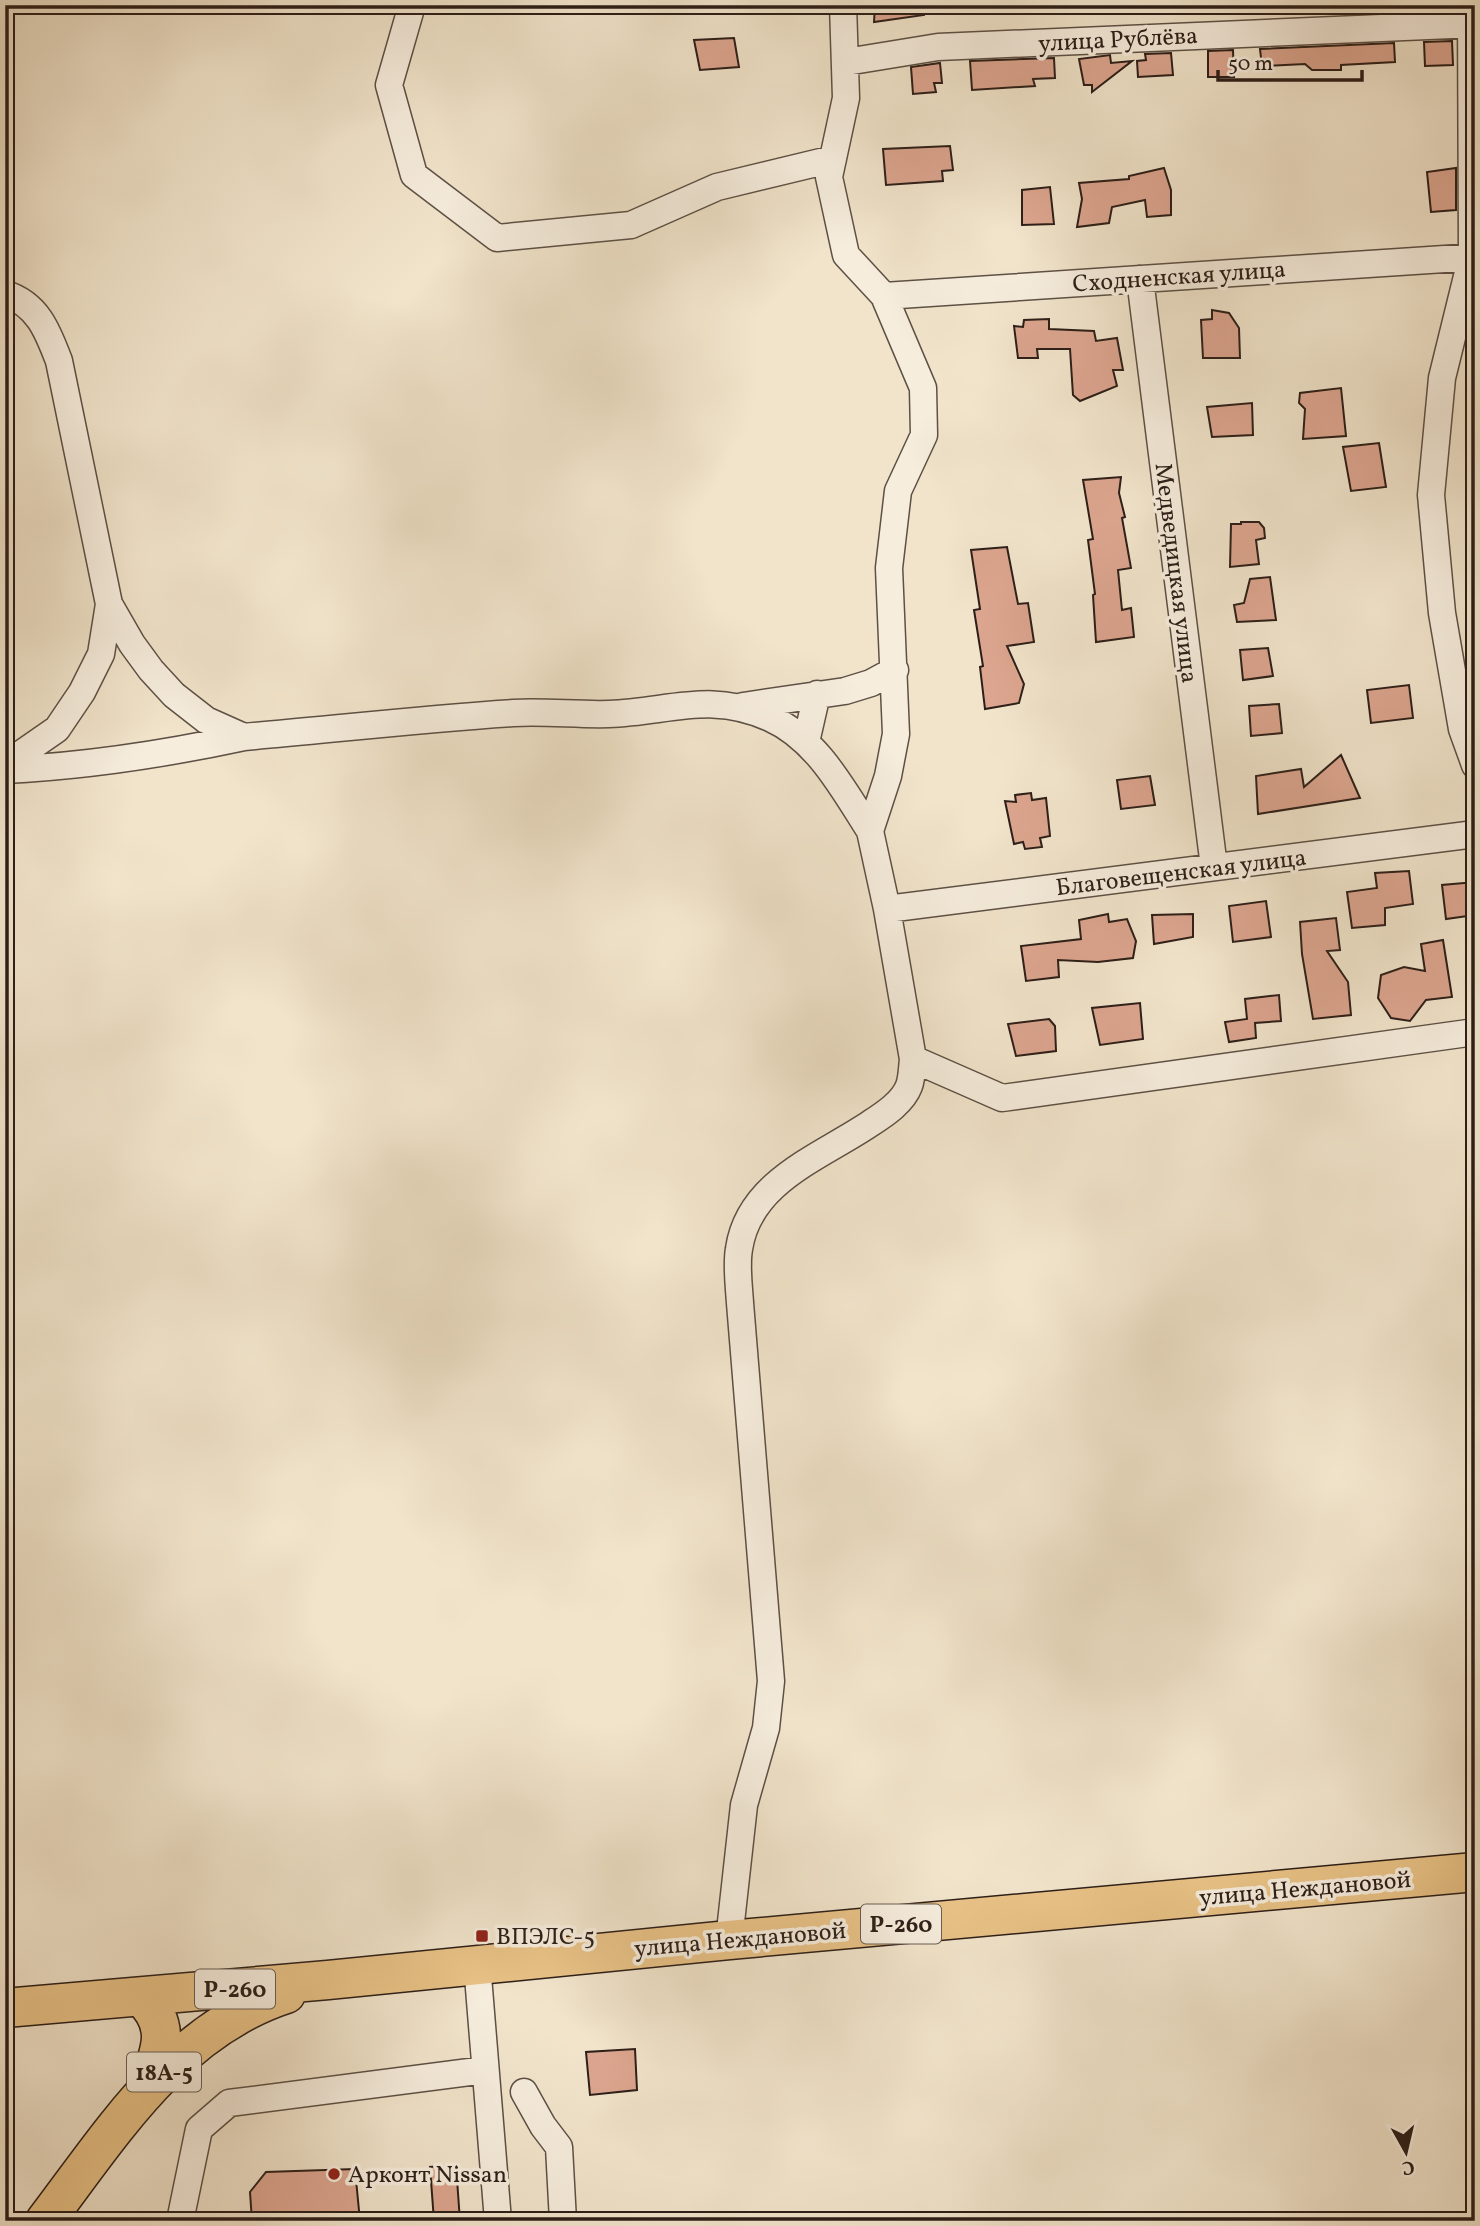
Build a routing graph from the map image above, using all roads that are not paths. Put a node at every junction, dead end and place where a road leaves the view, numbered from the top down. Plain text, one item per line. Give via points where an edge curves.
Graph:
1 (412, 5) edge
2 (843, 5) edge
3 (1472, 18) edge
4 (846, 62) junction
5 (833, 159) junction
6 (1474, 257) edge
7 (1140, 279) junction
8 (5, 294) edge
9 (884, 296) junction
10 (109, 604) junction
11 (895, 670) junction
12 (817, 694) junction
13 (741, 706) junction
14 (244, 737) junction
15 (806, 742) junction
16 (5, 760) edge
17 (1475, 765) edge
18 (5, 770) edge
19 (870, 831) junction
20 (1475, 834) edge
21 (1214, 867) junction
22 (887, 909) junction
23 (1475, 1032) edge
24 (913, 1059) junction
25 (1475, 1872) edge
26 (729, 1940) junction
27 (477, 1964) junction
28 (328, 1980) junction
29 (141, 1997) junction
30 (5, 2008) edge
31 (485, 2070) junction
32 (146, 2089) junction
33 (524, 2092) dead end
34 (45, 2221) edge
35 (180, 2221) edge
36 (498, 2221) edge
37 (563, 2221) edge

1 - 5 street via 388,85 414,175 497,238 631,225 717,187
2 - 4 street
3 - 4 street, улица Рублёва via 938,47
3 - 6 street
4 - 5 street via 846,98
5 - 9 street via 829,177 846,256
6 - 7 street, Сходненская улица
6 - 17 street via 1443,378 1431,495 1442,613 1462,729
7 - 9 street, Сходненская улица
7 - 21 street, Медведицкая улица
8 - 10 street via 33,309 46,327 58,361
9 - 11 street via 923,388 924,435 898,491 889,568
10 - 14 street via 132,644 174,695 206,720
10 - 16 street via 101,654 82,692 57,729
11 - 12 street via 845,691
11 - 19 street via 896,734
12 - 13 street
12 - 15 street
13 - 14 street via 713,702 609,714 517,713
13 - 15 street via 773,719
14 - 18 street via 162,754
15 - 19 street via 834,774
19 - 22 street
20 - 21 street, Благовещенская улица
21 - 22 street, Благовещенская улица
22 - 24 street
23 - 24 street via 1002,1098
24 - 26 street via 909,1087 888,1112 769,1189 750,1215 739,1249 771,1681 766,1728 744,1805
25 - 26 highway, улица Неждановой / Р-260
26 - 27 highway, улица Неждановой / Р-260
27 - 28 highway, улица Неждановой / Р-260
27 - 31 street
28 - 29 highway, улица Неждановой / Р-260
28 - 32 highway, 18А-5 via 232,2018 191,2047
29 - 30 highway, улица Неждановой / Р-260
29 - 32 highway via 157,2015 162,2038
31 - 35 street via 229,2103 199,2129
31 - 36 street
32 - 34 highway, 18А-5
33 - 37 street via 559,2147

